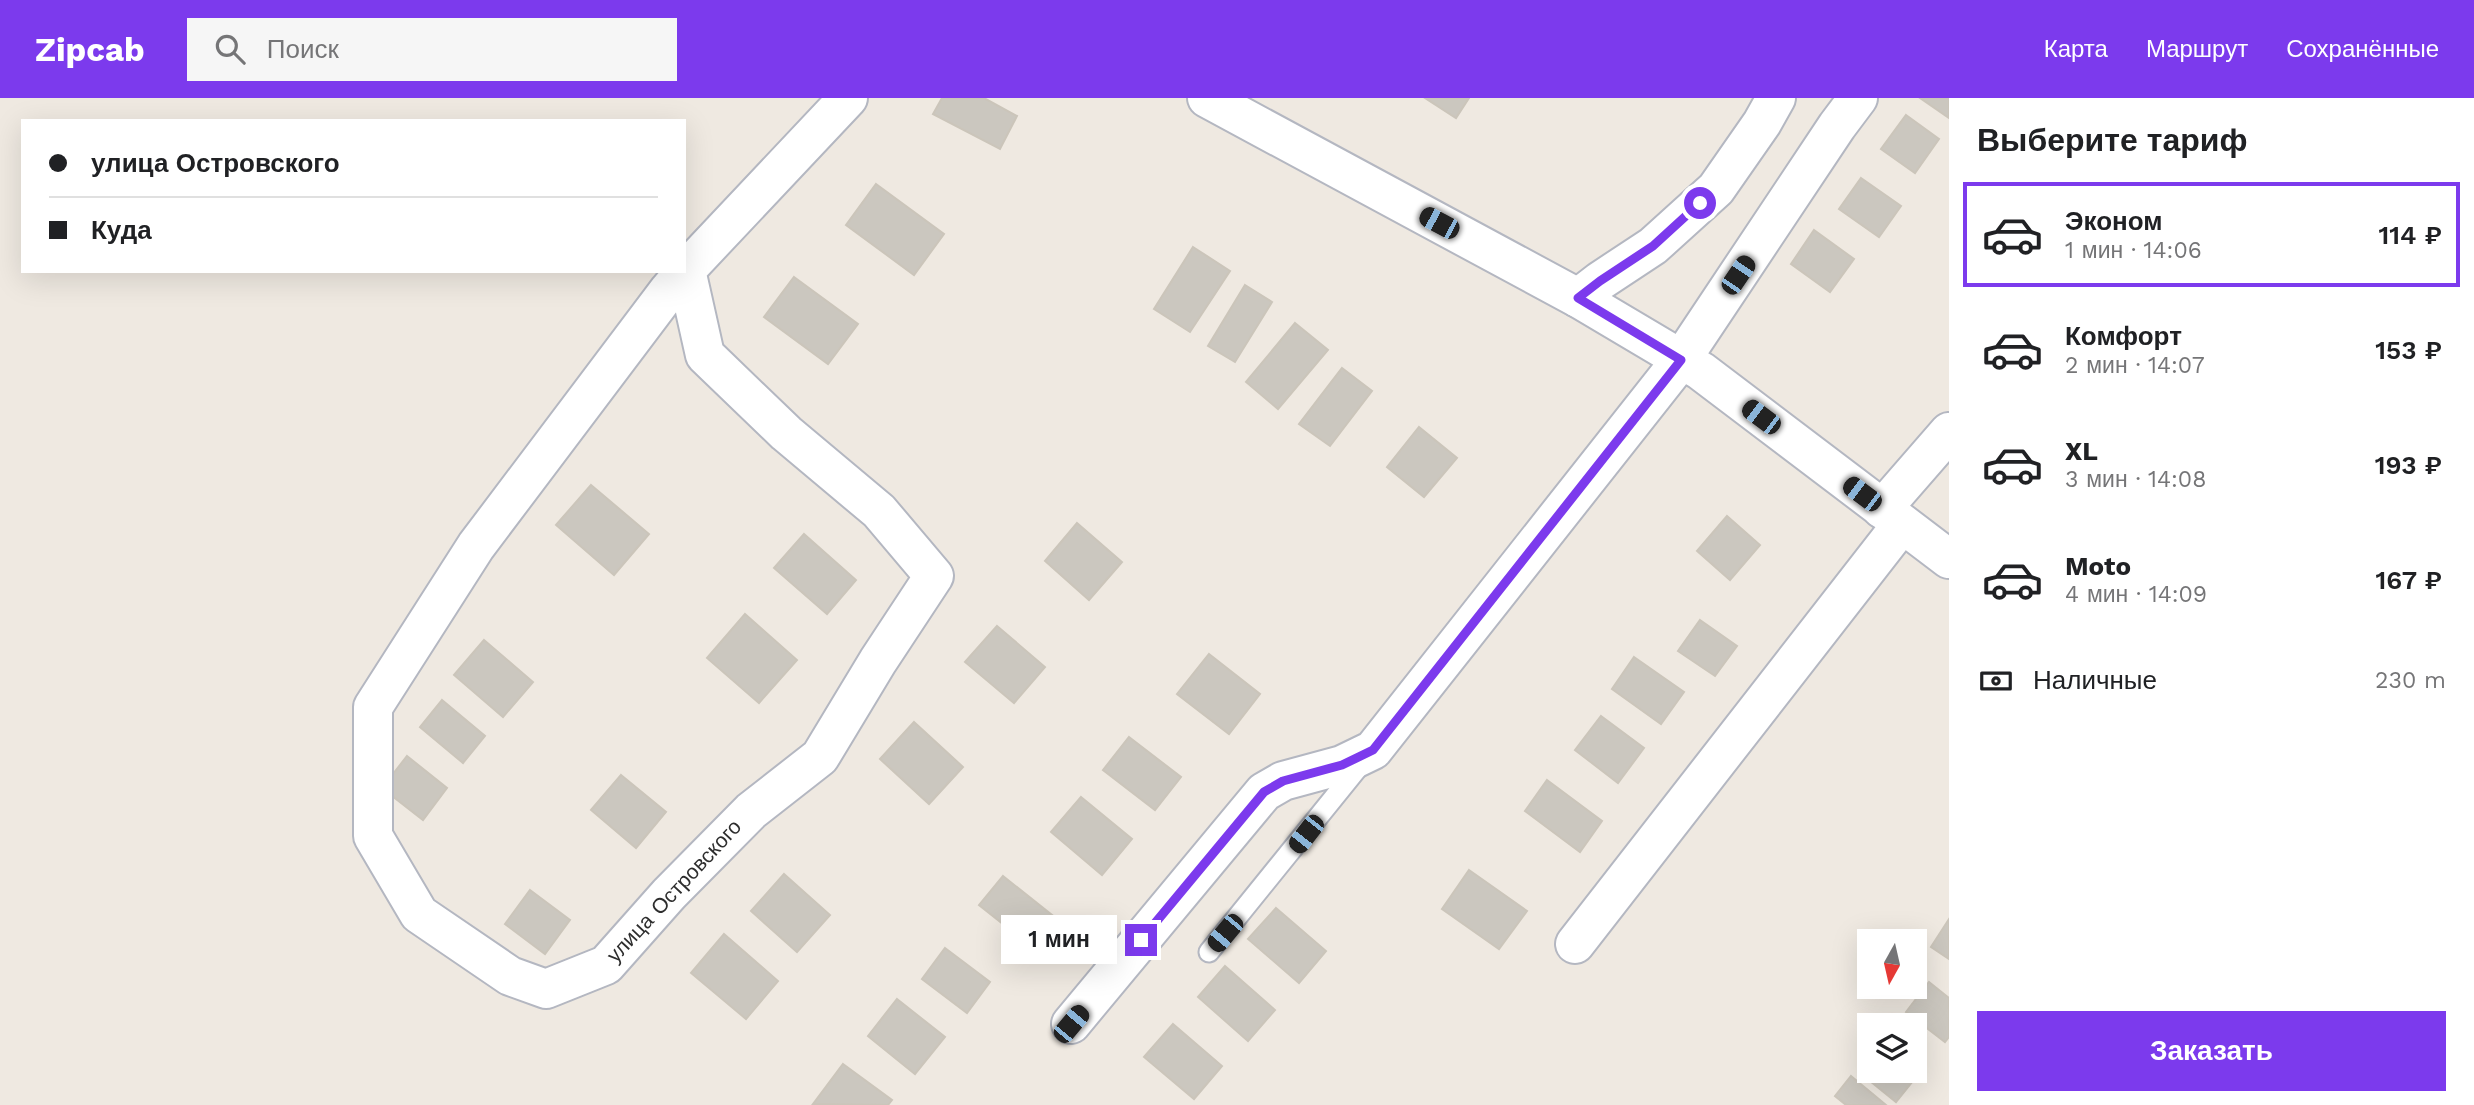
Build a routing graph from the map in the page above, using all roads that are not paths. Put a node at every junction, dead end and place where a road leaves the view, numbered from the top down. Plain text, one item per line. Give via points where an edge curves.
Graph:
1 (848, 98) edge
2 (1207, 98) edge
3 (1776, 98) edge
4 (1858, 98) edge
5 (686, 270) joint
6 (683, 273) edge
7 (1578, 298) junction
8 (1681, 360) junction
9 (1949, 432) edge
10 (1892, 516) junction
11 (1949, 559) edge
12 (1373, 750) junction
13 (1575, 944) dead end
14 (1209, 952) dead end
15 (1071, 1024) dead end

1 - 5 street, улица Островского
2 - 7 street
3 - 7 street via 1716,189 1653,246
4 - 8 street
5 - 6 street, улица Островского via 705,355 786,433 879,511 934,576 820,757 751,811 606,965 546,989 510,976 419,914 373,836 373,707 476,546
7 - 8 street
8 - 10 street
8 - 12 street
9 - 10 street
10 - 11 street
10 - 13 street
12 - 14 lane
12 - 15 street via 1264,792

